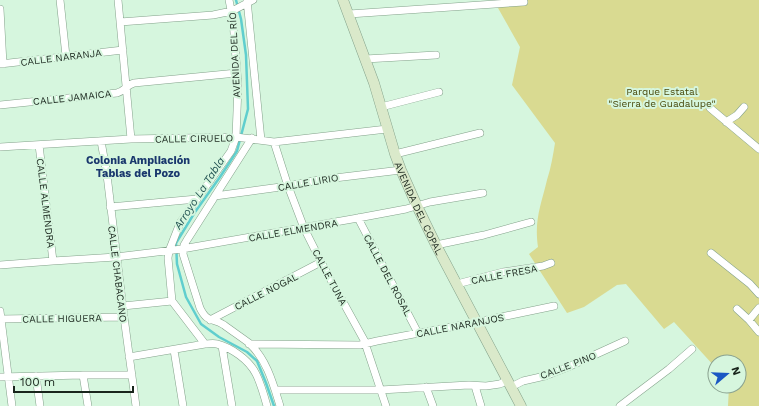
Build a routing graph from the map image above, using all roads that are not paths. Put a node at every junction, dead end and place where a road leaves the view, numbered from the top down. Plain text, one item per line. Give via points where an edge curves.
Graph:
1 (60, 0) edge
2 (118, 0) edge
3 (229, 0) edge
4 (343, 0) edge
5 (247, 2) edge
6 (524, 2) dead end
7 (0, 9) edge
8 (234, 10) junction
9 (349, 14) junction
10 (0, 17) edge
11 (120, 22) junction
12 (122, 50) junction
13 (436, 55) dead end
14 (66, 56) junction
15 (365, 58) junction
16 (1, 64) edge
17 (237, 73) junction
18 (126, 87) junction
19 (439, 92) dead end
20 (0, 105) edge
21 (381, 107) junction
22 (744, 107) dead end
23 (710, 108) dead end
24 (726, 122) junction
25 (387, 129) junction
26 (480, 132) dead end
27 (242, 137) junction
28 (132, 139) junction
29 (261, 140) junction
30 (102, 141) junction
31 (274, 142) junction
32 (39, 145) junction
33 (0, 147) edge
34 (759, 149) edge
35 (396, 154) junction
36 (401, 170) junction
37 (288, 186) junction
38 (483, 192) dead end
39 (216, 196) junction
40 (197, 199) junction
41 (417, 206) junction
42 (110, 207) junction
43 (358, 218) junction
44 (531, 222) dead end
45 (304, 228) junction
46 (436, 245) junction
47 (183, 249) junction
48 (170, 251) junction
49 (711, 253) dead end
50 (116, 257) junction
51 (53, 260) junction
52 (321, 262) junction
53 (552, 263) dead end
54 (0, 265) edge
55 (457, 284) junction
56 (759, 294) edge
57 (172, 301) junction
58 (123, 306) junction
59 (554, 306) dead end
60 (759, 308) edge
61 (737, 309) dead end
62 (0, 311) edge
63 (124, 317) junction
64 (1, 319) edge
65 (210, 320) junction
66 (749, 320) junction
67 (477, 322) junction
68 (759, 332) edge
69 (418, 333) junction
70 (625, 341) dead end
71 (205, 344) junction
72 (249, 344) junction
73 (366, 344) junction
74 (222, 346) junction
75 (692, 349) dead end
76 (174, 350) junction
77 (129, 357) junction
78 (83, 375) junction
79 (132, 375) junction
80 (36, 376) junction
81 (0, 377) edge
82 (8, 377) junction
83 (509, 383) junction
84 (475, 386) junction
85 (426, 387) junction
86 (275, 390) junction
87 (380, 390) junction
88 (12, 406) edge
89 (40, 406) edge
90 (88, 406) edge
91 (136, 406) edge
92 (183, 406) edge
93 (232, 406) edge
94 (267, 406) edge
95 (280, 406) edge
96 (386, 406) edge
97 (433, 406) edge
98 (481, 406) edge
99 (521, 406) edge
100 (620, 406) edge

1 - 14 street
2 - 11 street
3 - 8 street, AVENIDA DEL RÍO
4 - 9 street, AVENIDA DEL COPAL
5 - 8 street
5 - 29 street, AVENIDA DEL RÍO
6 - 9 street
7 - 10 street
8 - 11 street via 214,15
8 - 17 street, AVENIDA DEL RÍO
9 - 15 street, AVENIDA DEL COPAL
10 - 16 street
11 - 12 street
12 - 14 street, CALLE NARANJA
12 - 18 street
13 - 15 street
14 - 16 street, CALLE NARANJA
15 - 21 street, AVENIDA DEL COPAL
17 - 18 street, CALLE JAMAICA via 134,83
17 - 27 street, AVENIDA DEL RÍO
18 - 20 street, CALLE JAMAICA via 117,93
18 - 28 street
19 - 21 street
21 - 25 street, AVENIDA DEL COPAL
22 - 24 street
23 - 24 street
24 - 34 street
25 - 31 street, CALLE CIRUELO
25 - 35 street, AVENIDA DEL COPAL
26 - 35 street
27 - 28 street, CALLE CIRUELO
27 - 29 street, CALLE CIRUELO
27 - 39 street, AVENIDA DEL RÍO
27 - 40 street, AVENIDA DEL RÍO
28 - 30 street, CALLE CIRUELO
29 - 31 street, CALLE CIRUELO
30 - 32 street, CALLE CIRUELO
30 - 42 street, CALLE CHABACANO
31 - 37 street, CALLE TUNA
32 - 33 street, CALLE CIRUELO
32 - 51 street, CALLE ALMENDRA
35 - 36 street, AVENIDA DEL COPAL
36 - 37 street, CALLE LIRIO
36 - 41 street, AVENIDA DEL COPAL
37 - 39 street, CALLE LIRIO
37 - 45 street, CALLE TUNA
38 - 41 street
39 - 47 street, AVENIDA DEL RÍO
40 - 42 street
40 - 48 street, AVENIDA DEL RÍO via 180,223
41 - 43 street, CALLE ELMENDRA
41 - 46 street, AVENIDA DEL COPAL
42 - 50 street, CALLE CHABACANO
43 - 45 street, CALLE ELMENDRA
43 - 69 street, CALLE DEL ROSAL
44 - 46 street
45 - 47 street, CALLE ELMENDRA
45 - 52 street, CALLE TUNA
46 - 55 street, AVENIDA DEL COPAL
47 - 48 street, CALLE ELMENDRA
47 - 65 street via 200,308
48 - 50 street, CALLE ALMENDRA
48 - 57 street, AVENIDA DEL RÍO via 168,258
49 - 56 street
50 - 51 street, CALLE ALMENDRA
50 - 58 street, CALLE CHABACANO
51 - 54 street, CALLE ALMENDRA
52 - 65 street, CALLE NOGAL
52 - 73 street, CALLE TUNA
53 - 55 street, CALLE FRESA
55 - 67 street, AVENIDA DEL COPAL
57 - 58 street
57 - 71 street
58 - 63 street, CALLE CHABACANO
59 - 67 street, CALLE NARANJOS
60 - 66 street
61 - 66 street
62 - 64 street
63 - 64 street, CALLE HIGUERA
63 - 77 street, CALLE CHABACANO
64 - 82 street
65 - 72 street via 223,324
66 - 68 street
67 - 69 street, CALLE NARANJOS
67 - 83 street, AVENIDA DEL COPAL
69 - 73 street, CALLE NARANJOS
70 - 83 street, CALLE PINO via 545,376
71 - 74 street
71 - 76 street
72 - 73 street
72 - 86 street via 266,366
73 - 87 street, CALLE TUNA
74 - 93 street
74 - 94 street via 243,358 256,373
75 - 100 street
76 - 77 street
76 - 92 street
77 - 79 street, CALLE CHABACANO
78 - 79 street
78 - 80 street
78 - 90 street
79 - 91 street, CALLE CHABACANO
80 - 82 street
80 - 89 street
81 - 82 street
82 - 88 street
83 - 84 street
83 - 99 street, AVENIDA DEL COPAL
84 - 85 street
84 - 98 street
85 - 87 street
85 - 97 street
86 - 87 street
86 - 95 street
87 - 96 street, CALLE TUNA

